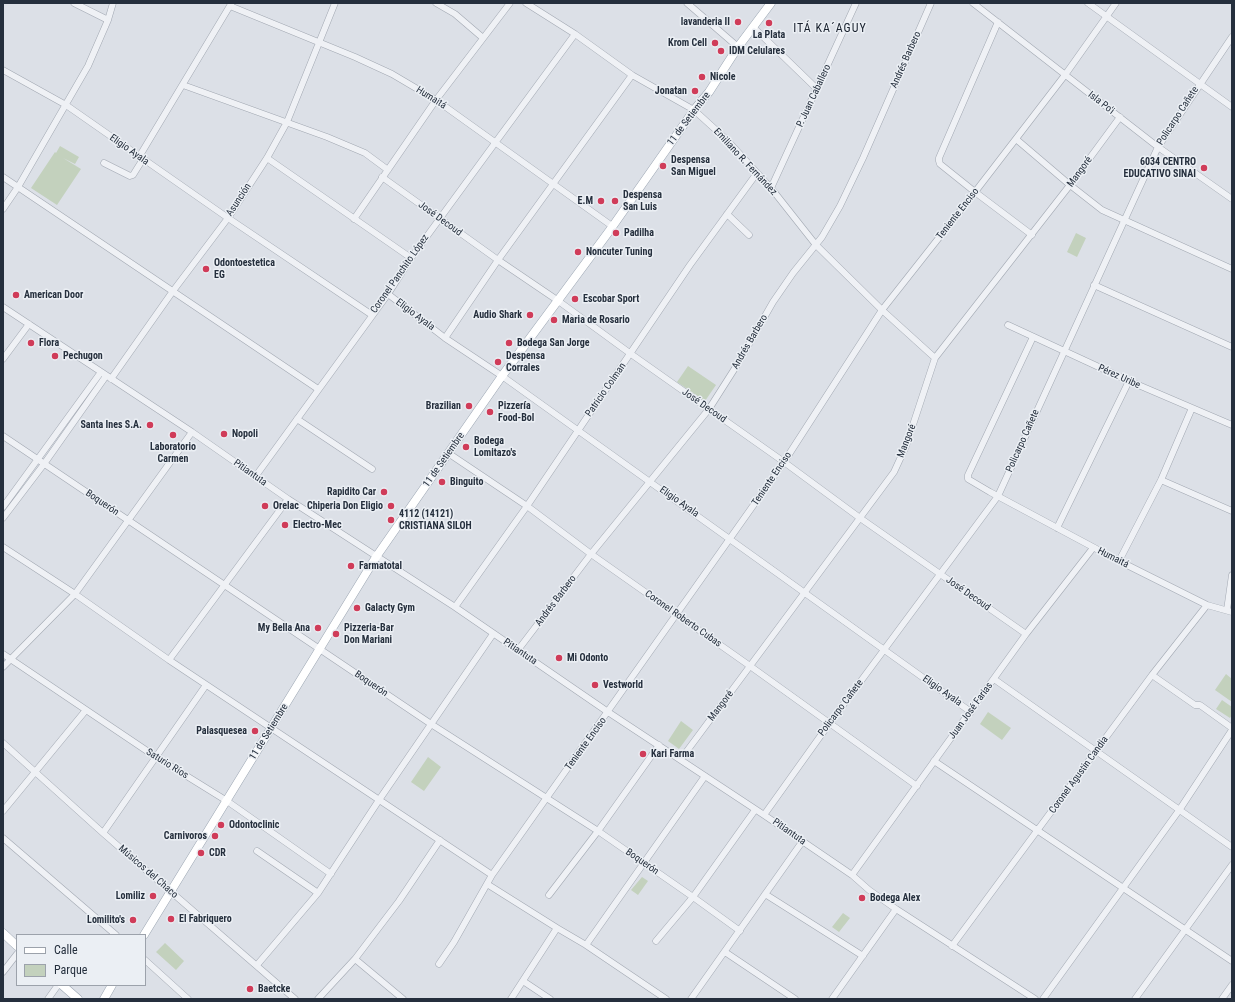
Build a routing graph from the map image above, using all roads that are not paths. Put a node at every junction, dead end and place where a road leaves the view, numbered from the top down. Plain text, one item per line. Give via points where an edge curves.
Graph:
1 (74, 3) edge
2 (113, 3) edge
3 (335, 3) edge
4 (436, 3) edge
5 (510, 3) edge
6 (526, 3) edge
7 (687, 3) edge
8 (771, 3) edge
9 (856, 3) edge
10 (931, 3) edge
11 (973, 3) edge
12 (1088, 3) edge
13 (1116, 3) edge
14 (231, 5) edge
15 (1107, 16) junction
16 (108, 20) junction
17 (998, 22) junction
18 (753, 27) junction
19 (575, 34) junction
20 (1232, 37) edge
21 (483, 38) junction
22 (320, 42) junction
23 (738, 47) junction
24 (3, 70) edge
25 (632, 75) junction
26 (1065, 76) junction
27 (1200, 84) junction
28 (183, 85) junction
29 (817, 89) junction
30 (436, 100) junction
31 (66, 105) junction
32 (1232, 107) edge
33 (694, 110) junction
34 (1120, 117) junction
35 (287, 122) junction
36 (1016, 138) junction
37 (495, 143) junction
38 (1158, 147) junction
39 (141, 158) junction
40 (267, 158) junction
41 (104, 163) dead end
42 (388, 170) junction
43 (757, 173) junction
44 (3, 177) edge
45 (382, 177) junction
46 (552, 184) junction
47 (1070, 185) junction
48 (18, 187) junction
49 (771, 188) junction
50 (975, 192) junction
51 (1232, 199) edge
52 (3, 209) edge
53 (727, 214) junction
54 (228, 218) junction
55 (354, 219) junction
56 (440, 219) junction
57 (1124, 220) junction
58 (612, 226) junction
59 (749, 235) dead end
60 (1032, 235) junction
61 (816, 245) junction
62 (411, 258) junction
63 (498, 260) junction
64 (1232, 268) edge
65 (1094, 285) junction
66 (172, 291) junction
67 (388, 294) junction
68 (557, 300) junction
69 (3, 306) edge
70 (882, 310) junction
71 (372, 315) junction
72 (29, 324) junction
73 (1008, 325) dead end
74 (1033, 337) junction
75 (445, 338) junction
76 (1232, 347) edge
77 (1064, 352) junction
78 (631, 354) junction
79 (935, 358) junction
80 (3, 359) edge
81 (106, 376) junction
82 (502, 376) junction
83 (1129, 381) junction
84 (318, 389) junction
85 (1192, 408) junction
86 (709, 409) junction
87 (297, 419) junction
88 (1232, 425) edge
89 (577, 430) junction
90 (192, 432) junction
91 (3, 436) edge
92 (448, 453) junction
93 (37, 459) junction
94 (784, 462) junction
95 (44, 464) junction
96 (372, 469) dead end
97 (255, 477) junction
98 (1160, 480) junction
99 (650, 482) junction
100 (998, 496) junction
101 (288, 499) junction
102 (527, 506) junction
103 (3, 507) edge
104 (1232, 511) edge
105 (3, 518) edge
106 (860, 518) junction
107 (128, 520) junction
108 (1057, 528) junction
109 (730, 539) junction
110 (3, 547) edge
111 (1093, 548) junction
112 (591, 554) junction
113 (376, 557) junction
114 (1119, 561) junction
115 (940, 575) junction
116 (1232, 575) edge
117 (224, 585) junction
118 (804, 592) junction
119 (75, 594) junction
120 (1207, 605) junction
121 (455, 608) junction
122 (1230, 611) edge
123 (676, 615) junction
124 (493, 634) junction
125 (1026, 634) junction
126 (320, 649) junction
127 (518, 650) junction
128 (884, 650) junction
129 (3, 654) edge
130 (10, 660) junction
131 (169, 660) junction
132 (750, 666) junction
133 (3, 667) edge
134 (1152, 675) junction
135 (994, 679) junction
136 (206, 684) junction
137 (86, 710) junction
138 (608, 712) junction
139 (971, 712) junction
140 (431, 724) junction
141 (829, 724) junction
142 (272, 729) junction
143 (1232, 729) edge
144 (3, 743) edge
145 (659, 745) junction
146 (1097, 751) junction
147 (156, 757) junction
148 (681, 759) junction
149 (934, 761) junction
150 (36, 772) junction
151 (705, 776) junction
152 (917, 786) junction
153 (547, 798) junction
154 (379, 800) junction
155 (227, 801) junction
156 (1180, 809) junction
157 (755, 810) junction
158 (3, 811) edge
159 (764, 815) junction
160 (598, 831) junction
161 (1038, 831) junction
162 (103, 832) junction
163 (3, 838) edge
164 (440, 840) junction
165 (802, 842) junction
166 (1232, 847) edge
167 (258, 851) dead end
168 (643, 863) junction
169 (1232, 865) edge
170 (331, 874) junction
171 (492, 875) junction
172 (852, 875) junction
173 (487, 884) junction
174 (1123, 889) junction
175 (171, 892) junction
176 (318, 893) junction
177 (765, 894) junction
178 (549, 895) dead end
179 (693, 897) junction
180 (896, 909) junction
181 (557, 928) junction
182 (1185, 930) junction
183 (740, 931) junction
184 (3, 934) edge
185 (115, 934) edge
186 (145, 934) edge
187 (656, 941) dead end
188 (16, 945) edge
189 (586, 945) junction
190 (952, 946) junction
191 (725, 952) junction
192 (16, 955) edge
193 (863, 956) junction
194 (355, 959) junction
195 (146, 961) edge
196 (1232, 961) edge
197 (439, 964) dead end
198 (257, 965) junction
199 (3, 972) edge
200 (522, 981) junction
201 (1232, 985) edge
202 (57, 986) edge
203 (63, 986) edge
204 (111, 986) edge
205 (48, 999) edge
206 (78, 999) edge
207 (104, 999) edge
208 (188, 999) edge
209 (295, 999) edge
210 (318, 999) edge
211 (403, 999) edge
212 (511, 999) edge
213 (550, 999) edge
214 (666, 999) edge
215 (691, 999) edge
216 (795, 999) edge
217 (832, 999) edge
218 (1035, 999) edge
219 (1042, 999) edge
220 (1135, 999) edge
221 (1222, 999) edge

1 - 16 street
2 - 16 street
3 - 22 street, Asunción
4 - 21 street via 455,14
5 - 21 street
6 - 19 street, Emiliano R. Fernández
7 - 23 street
8 - 18 main road, 11 de Setiembre
9 - 29 street, P. Juan Caballero
10 - 61 street, Andrés Barbero via 854,178
11 - 17 street, Isla Po'i
12 - 15 street
13 - 15 street, Teniente Enciso
14 - 22 street, Humaitá
14 - 28 street
15 - 26 street, Teniente Enciso
15 - 27 street
16 - 31 street via 88,66
17 - 26 street, Isla Po'i
17 - 50 street via 939,158 940,164
18 - 23 main road, 11 de Setiembre
18 - 29 street
19 - 25 street, Emiliano R. Fernández
19 - 37 street, Coronel Panchito López
20 - 27 street, Policarpo Cañete
21 - 30 street
22 - 30 street, Humaitá via 392,74
22 - 35 street, Asunción
23 - 33 main road, 11 de Setiembre
24 - 31 street, Eligio Ayala
25 - 33 street, Emiliano R. Fernández
25 - 46 street
26 - 34 street, Isla Po'i
26 - 36 street, Teniente Enciso
27 - 32 street
27 - 38 street, Policarpo Cañete
28 - 35 street
28 - 39 street
29 - 49 street, P. Juan Caballero
30 - 37 street, Humaitá
30 - 42 street
31 - 39 street, Eligio Ayala
31 - 48 street
33 - 43 street, Emiliano R. Fernández
33 - 58 main road, 11 de Setiembre
34 - 38 street, Isla Po'i
34 - 47 street, Mangoré
35 - 40 street, Asunción
35 - 42 street via 365,153
36 - 47 street
36 - 50 street, Teniente Enciso
37 - 46 street, Humaitá
37 - 56 street, Coronel Panchito López
38 - 51 street, Isla Po'i
38 - 57 street, Policarpo Cañete
39 - 41 street via 133,175 130,176
39 - 54 street, Eligio Ayala
40 - 54 street, Asunción
40 - 55 street
42 - 45 street
43 - 49 street, Emiliano R. Fernández
43 - 53 street, Patricio Colman
44 - 48 street
45 - 55 street
45 - 56 street, José Decoud
46 - 58 street, Humaitá
46 - 63 street
47 - 57 street via 1102,210
47 - 60 street, Mangoré
48 - 52 street
48 - 66 street
49 - 61 street, Emiliano R. Fernández
50 - 60 street
50 - 70 street, Teniente Enciso
53 - 59 street
53 - 78 street, Patricio Colman
54 - 66 street, Asunción
54 - 71 street, Eligio Ayala
55 - 62 street
56 - 62 street, Coronel Panchito López
56 - 63 street, José Decoud
57 - 64 street
57 - 65 street, Policarpo Cañete
58 - 68 main road, 11 de Setiembre
60 - 79 street, Mangoré
61 - 70 street, Emiliano R. Fernández
61 - 86 street, Andrés Barbero via 773,302
62 - 67 street, Coronel Panchito López
63 - 68 street, José Decoud
63 - 75 street
65 - 76 street
65 - 77 street, Policarpo Cañete
66 - 81 street, Asunción
66 - 84 street
67 - 71 street, Coronel Panchito López
67 - 75 street, Eligio Ayala
68 - 78 street, José Decoud
68 - 82 main road, 11 de Setiembre
69 - 72 street, Pitiantuta
70 - 79 street, Emiliano R. Fernández
70 - 94 street, Teniente Enciso
71 - 84 street, Coronel Panchito López
72 - 80 street
72 - 81 street, Pitiantuta
73 - 74 street, Pérez Uribe
74 - 77 street, Pérez Uribe
74 - 100 street, Humaitá via 968,475 971,481
75 - 82 street, Eligio Ayala
77 - 83 street, Pérez Uribe
77 - 100 street, Policarpo Cañete
78 - 86 street, José Decoud
78 - 89 street, Patricio Colman
79 - 106 street, Mangoré via 906,446 894,472
81 - 90 street, Pitiantuta
81 - 93 street, Asunción
81 - 95 street, Asunción
82 - 89 street, Eligio Ayala
82 - 92 main road, 11 de Setiembre
83 - 85 street, Pérez Uribe
83 - 108 street
84 - 87 street, Coronel Panchito López
85 - 88 street, Pérez Uribe
85 - 98 street
86 - 94 street, José Decoud
86 - 99 street, Andrés Barbero
87 - 96 street
87 - 97 street, Coronel Panchito López
89 - 99 street, Eligio Ayala
89 - 102 street, Patricio Colman
90 - 97 street, Pitiantuta
90 - 107 street
91 - 93 street, Boquerón
92 - 102 street, Coronel Roberto Cubas
92 - 113 main road, 11 de Setiembre
93 - 95 street, Boquerón
93 - 103 street, Asunción
94 - 106 street, José Decoud
94 - 109 street, Teniente Enciso
95 - 105 street, Asunción
95 - 107 street, Boquerón
97 - 101 street, Pitiantuta
98 - 104 street
98 - 114 street
99 - 109 street, Eligio Ayala
99 - 112 street, Andrés Barbero
100 - 108 street, Humaitá
100 - 115 street, Policarpo Cañete
101 - 113 street, Pitiantuta
101 - 117 street
102 - 112 street, Coronel Roberto Cubas
102 - 121 street, Patricio Colman
106 - 115 street, José Decoud
106 - 118 street, Mangoré
107 - 117 street, Boquerón
107 - 119 street
108 - 111 street, Humaitá
109 - 118 street, Eligio Ayala
109 - 123 street, Teniente Enciso
110 - 119 street
111 - 114 street, Humaitá
111 - 125 street, Juan José Farias
112 - 123 street, Coronel Roberto Cubas
112 - 127 street, Andrés Barbero
113 - 121 street, Pitiantuta
113 - 126 main road, 11 de Setiembre
114 - 120 street, Humaitá
115 - 125 street, José Decoud
115 - 128 street, Policarpo Cañete
116 - 122 street
117 - 126 street, Boquerón
117 - 131 street
118 - 128 street, Eligio Ayala
118 - 132 street, Mangoré
119 - 130 street
119 - 131 street
120 - 122 street, Humaitá
120 - 134 street, Coronel Agustin Candia
121 - 124 street, Pitiantuta
123 - 132 street, Coronel Roberto Cubas
123 - 138 street, Teniente Enciso
124 - 127 street, Pitiantuta
124 - 140 street
125 - 135 street, Juan José Farias
126 - 140 street, Boquerón
126 - 142 main road, 11 de Setiembre
127 - 138 street, Pitiantuta
128 - 139 street, Eligio Ayala
128 - 141 street, Policarpo Cañete
129 - 130 street, Saturio Ríos
130 - 133 street
130 - 137 street, Saturio Ríos
131 - 136 street
132 - 141 street, Coronel Roberto Cubas
132 - 148 street, Mangoré
134 - 143 street
134 - 146 street, Coronel Agustin Candia
135 - 139 street, Juan José Farias
135 - 146 street
136 - 142 street
136 - 147 street
137 - 147 street, Saturio Ríos
137 - 150 street
138 - 145 street, Pitiantuta
138 - 153 street, Teniente Enciso
139 - 149 street, Juan José Farias
140 - 153 street, Boquerón
140 - 154 street
141 - 152 street, Coronel Roberto Cubas
141 - 159 street, Policarpo Cañete
142 - 154 street
142 - 155 main road, 11 de Setiembre
143 - 156 street
144 - 150 street, Músicos del Chaco
145 - 148 street, Pitiantuta
145 - 160 street
146 - 156 street
146 - 161 street, Coronel Agustin Candia
147 - 155 street, Saturio Ríos
147 - 162 street
148 - 151 street, Pitiantuta
149 - 152 street, Juan José Farias
149 - 161 street
150 - 158 street
150 - 162 street, Músicos del Chaco
151 - 157 street, Pitiantuta
151 - 168 street
152 - 172 street, Juan José Farias
153 - 160 street, Boquerón
153 - 171 street, Teniente Enciso
154 - 164 street
154 - 170 street
155 - 170 street, Saturio Ríos
155 - 175 main road, 11 de Setiembre
156 - 166 street
156 - 174 street
157 - 159 street, Pitiantuta
157 - 179 street
159 - 165 street, Pitiantuta
160 - 168 street, Boquerón
160 - 178 street
161 - 174 street
161 - 190 street, Coronel Agustin Candia
162 - 175 street, Músicos del Chaco
163 - 185 street
164 - 171 street
164 - 194 street via 399,901
165 - 172 street, Pitiantuta
165 - 177 street
167 - 176 street
168 - 179 street, Boquerón
168 - 189 street
169 - 182 street
170 - 176 street
171 - 173 street, Teniente Enciso
172 - 180 street, Pitiantuta
173 - 181 street
173 - 197 street, Teniente Enciso
174 - 182 street
174 - 219 street
175 - 186 main road, 11 de Setiembre
175 - 198 street, Músicos del Chaco
176 - 198 street
177 - 183 street
177 - 193 street
179 - 183 street, Boquerón
179 - 187 street
180 - 190 street, Pitiantuta
180 - 193 street
181 - 189 street
181 - 200 street
182 - 196 street
182 - 220 street
183 - 191 street
184 - 188 main road
189 - 214 street
190 - 218 street, Pitiantuta
191 - 215 street
191 - 216 street
192 - 199 street
193 - 217 street
194 - 210 street
194 - 211 street
195 - 208 street
198 - 209 street, Músicos del Chaco
200 - 212 street
200 - 213 street
201 - 221 street
202 - 205 street
203 - 206 main road
204 - 207 main road

